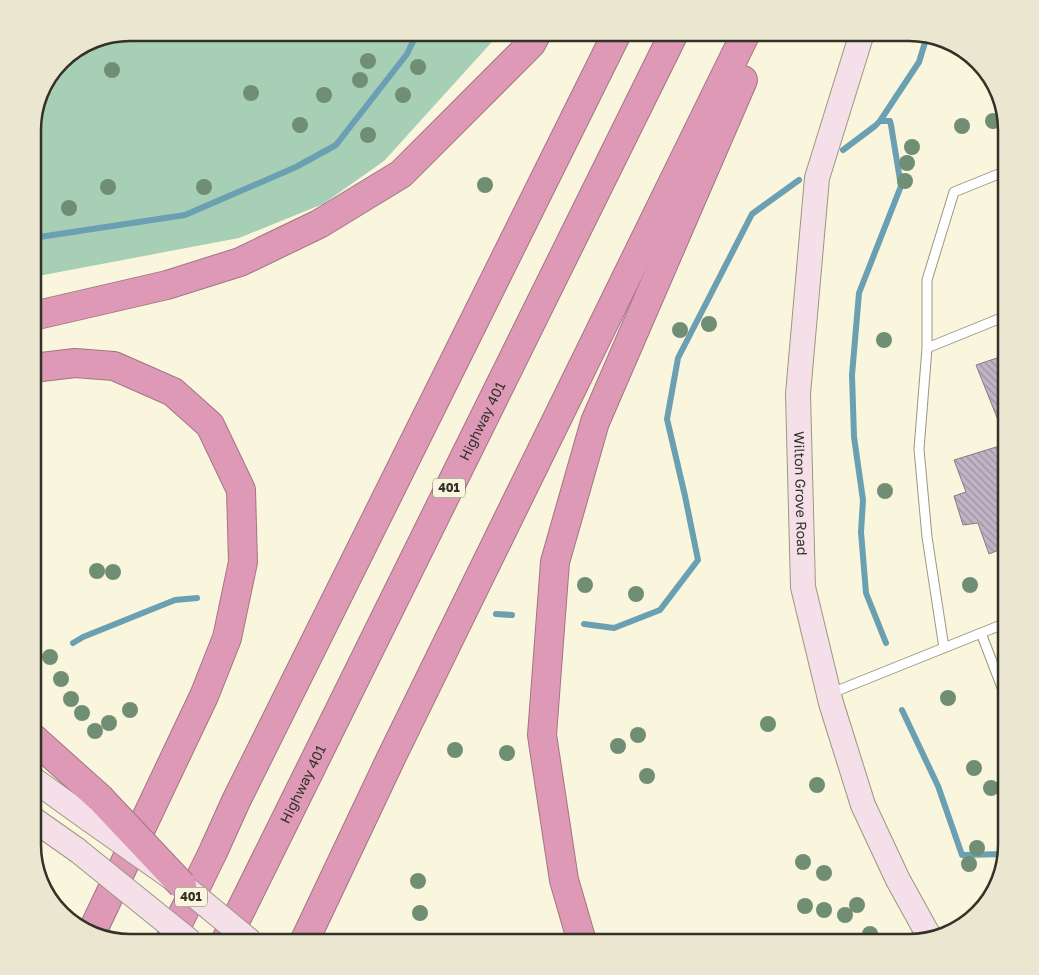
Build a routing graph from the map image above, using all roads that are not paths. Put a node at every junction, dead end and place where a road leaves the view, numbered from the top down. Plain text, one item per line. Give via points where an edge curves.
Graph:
1 (532, 41) edge
2 (613, 41) edge
3 (670, 41) edge
4 (742, 41) edge
5 (753, 41) edge
6 (860, 41) edge
7 (998, 174) edge
8 (41, 314) edge
9 (998, 319) edge
10 (927, 348) junction
11 (41, 367) edge
12 (998, 626) edge
13 (981, 633) junction
14 (944, 648) junction
15 (998, 677) edge
16 (829, 694) junction
17 (41, 747) edge
18 (41, 783) edge
19 (95, 809) junction
20 (41, 825) edge
21 (182, 885) joint
22 (95, 926) edge
23 (927, 932) edge
24 (174, 934) edge
25 (181, 934) edge
26 (229, 934) edge
27 (241, 934) edge
28 (308, 934) edge
29 (580, 934) edge

1 - 8 highway via 400,174 319,224 240,262 167,285
2 - 24 highway, 401 via 236,801
3 - 26 highway, Highway 401 / 401
4 - 28 highway
5 - 29 highway via 746,72 595,422 555,562 542,736 564,880
6 - 16 main road, Wilton Grove Road via 817,178 798,394 803,586
7 - 10 lane via 954,192 927,280
9 - 10 lane
10 - 14 lane via 919,449 927,536
11 - 22 highway via 75,363 114,366 173,392 210,425 241,490 243,562 226,638 204,696
12 - 13 lane
13 - 14 lane
13 - 15 lane
14 - 16 lane
16 - 23 main road, Wilton Grove Road via 863,804 898,880
17 - 19 highway
18 - 19 main road
19 - 21 highway, bridge
20 - 25 main road, bridge via 77,850
21 - 27 main road, bridge

